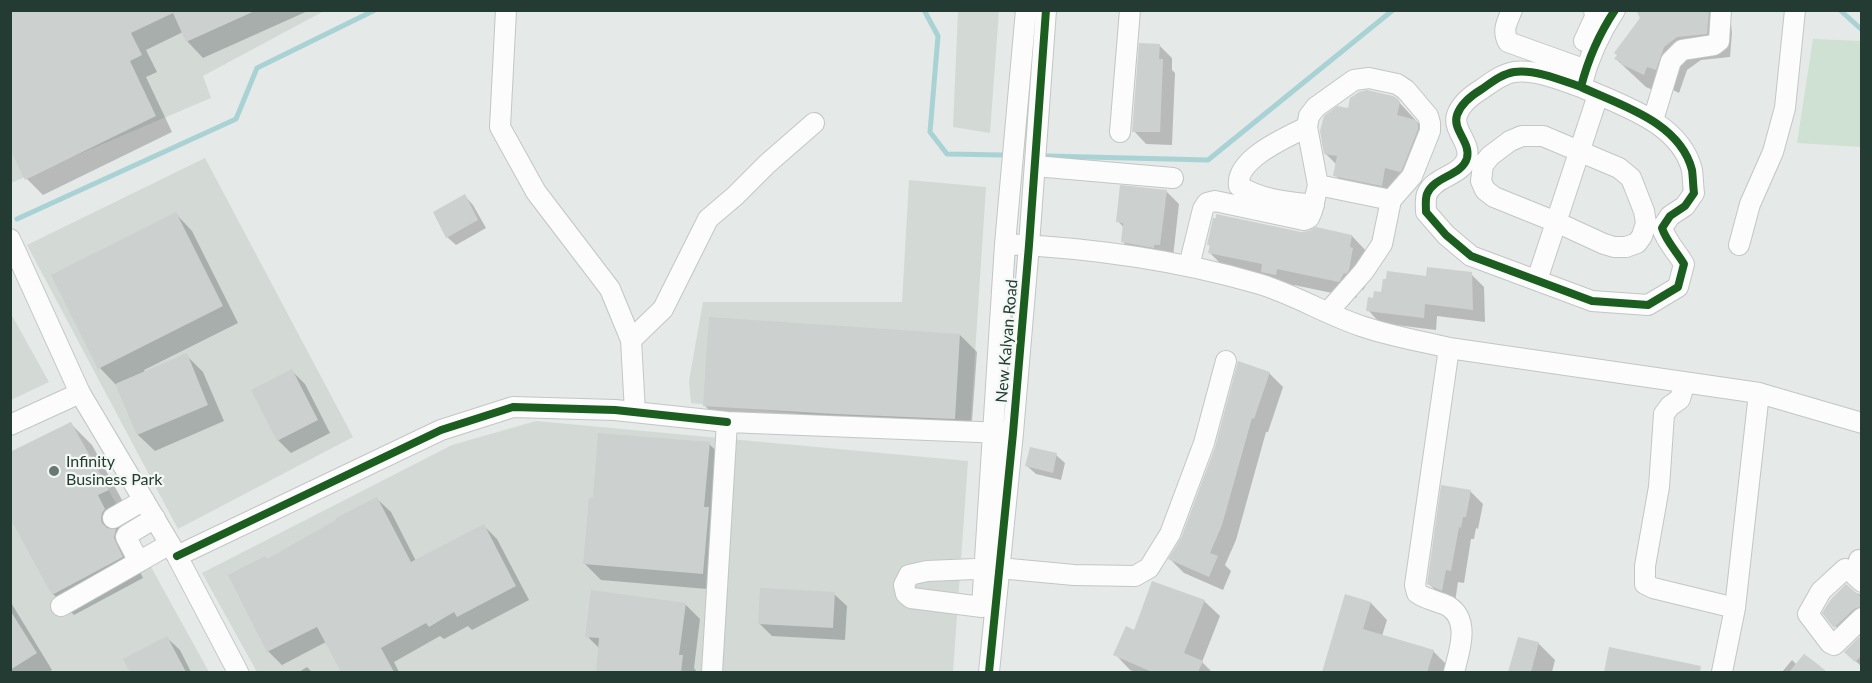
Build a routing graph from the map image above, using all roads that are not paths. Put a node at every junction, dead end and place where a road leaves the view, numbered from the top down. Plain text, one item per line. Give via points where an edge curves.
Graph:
1 (506, 10) edge
2 (1026, 10) edge
3 (1046, 10) edge
4 (1130, 10) edge
5 (1512, 10) edge
6 (1594, 10) edge
7 (1615, 10) edge
8 (1721, 10) edge
9 (1795, 10) edge
10 (1585, 79) junction
11 (1653, 120) junction
12 (814, 123) dead end
13 (1307, 127) junction
14 (1120, 132) dead end
15 (1579, 151) junction
16 (1475, 162) junction
17 (1035, 166) junction
18 (1173, 178) dead end
19 (1318, 185) junction
20 (1391, 200) junction
21 (1314, 205) junction
22 (1556, 222) junction
23 (1654, 225) junction
24 (10, 239) edge
25 (1005, 244) junction
26 (1029, 245) junction
27 (1739, 245) dead end
28 (1189, 266) junction
29 (1537, 279) junction
30 (1328, 312) junction
31 (631, 340) junction
32 (1449, 348) junction
33 (1226, 361) dead end
34 (1685, 382) junction
35 (80, 393) junction
36 (1759, 393) junction
37 (635, 412) junction
38 (728, 422) junction
39 (1862, 423) edge
40 (10, 425) edge
41 (1013, 433) junction
42 (993, 434) junction
43 (144, 500) junction
44 (112, 518) dead end
45 (155, 518) junction
46 (173, 550) junction
47 (139, 562) junction
48 (992, 568) junction
49 (1862, 582) edge
50 (61, 606) dead end
51 (982, 607) junction
52 (1735, 608) junction
53 (1862, 618) edge
54 (238, 672) edge
55 (712, 672) edge
56 (977, 672) edge
57 (989, 672) edge
58 (1454, 672) edge
59 (1722, 672) edge

1 - 31 street via 500,127 536,192 610,289
2 - 25 street, New Kalyan Road
3 - 17 street, New Kalyan Road
4 - 14 street
5 - 10 street via 1505,27 1508,42
6 - 10 street
7 - 10 street via 1602,31
8 - 11 street via 1719,41 1682,50 1671,61
9 - 27 street via 1785,108
10 - 11 street
10 - 15 street
10 - 16 street via 1514,72 1497,78 1467,99 1457,116 1457,126
11 - 23 street via 1668,131 1684,152 1692,169 1694,193 1685,206
12 - 31 street via 708,219 663,309
13 - 19 street
13 - 20 street via 1316,107 1354,80 1369,78 1406,90 1428,116 1430,131 1412,176
13 - 21 street via 1262,151 1238,179 1239,186 1251,194
15 - 16 street via 1543,136 1522,136
15 - 22 street
15 - 23 street via 1619,168 1631,178
16 - 22 street via 1485,189 1494,197
16 - 29 street via 1435,184 1427,194 1426,212 1471,256
17 - 18 street
17 - 26 street, New Kalyan Road
19 - 20 street
19 - 21 street
20 - 30 street via 1382,244
21 - 28 street via 1309,218 1304,220 1215,201 1207,203
22 - 23 street via 1614,248 1637,243
22 - 29 street
23 - 29 street via 1684,264 1678,287 1648,305 1592,301
24 - 35 street
25 - 26 street
25 - 42 street, New Kalyan Road
26 - 28 street via 1110,251
26 - 41 street, New Kalyan Road
28 - 30 street via 1258,284
30 - 32 street via 1371,329
31 - 37 street
32 - 34 street
32 - 58 street via 1415,585 1417,593 1446,605 1460,620 1461,646
33 - 48 street via 1204,443 1170,534 1149,568 1135,576
34 - 36 street
34 - 52 street via 1680,399 1664,414 1659,487 1645,584
35 - 40 street
35 - 43 street
36 - 39 street
36 - 52 street
37 - 38 street
37 - 46 street via 513,407 441,430
38 - 42 street
38 - 55 street
41 - 42 street
41 - 48 street, New Kalyan Road
42 - 48 street, New Kalyan Road
43 - 44 street
43 - 45 street
45 - 46 street
45 - 47 street via 126,537
46 - 47 street
46 - 54 street
47 - 50 street
48 - 51 street, New Kalyan Road
48 - 51 street via 919,572 909,575 904,585 911,598
48 - 57 street, New Kalyan Road
49 - 53 street via 1845,569 1821,591 1808,614 1834,645
51 - 56 street, New Kalyan Road
52 - 59 street

